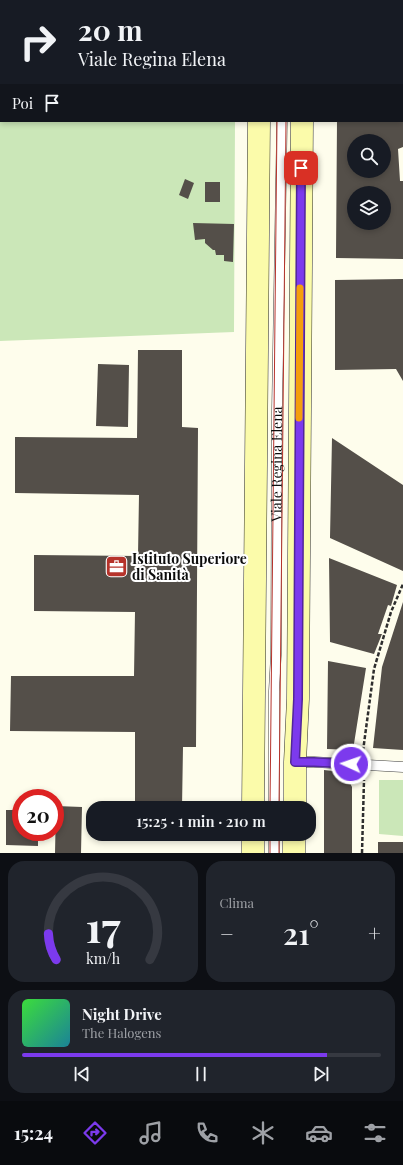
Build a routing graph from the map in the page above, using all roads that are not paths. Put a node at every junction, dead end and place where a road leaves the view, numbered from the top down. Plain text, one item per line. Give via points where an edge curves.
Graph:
1 (259, 122) edge
2 (282, 122) edge
3 (302, 122) edge
4 (295, 762) junction
5 (403, 767) edge
6 (253, 801) edge
7 (274, 801) edge
8 (294, 801) edge
9 (253, 841) edge
10 (274, 841) edge
11 (294, 841) edge
12 (252, 853) edge
13 (274, 853) edge
14 (294, 853) edge

1 - 6 main road, Viale Regina Elena
2 - 7 lane, Viale Regina Elena
3 - 4 main road, Viale Regina Elena via 298,699
4 - 5 lane via 363,760
4 - 8 main road, Viale Regina Elena
9 - 12 main road
10 - 13 lane
11 - 14 main road

